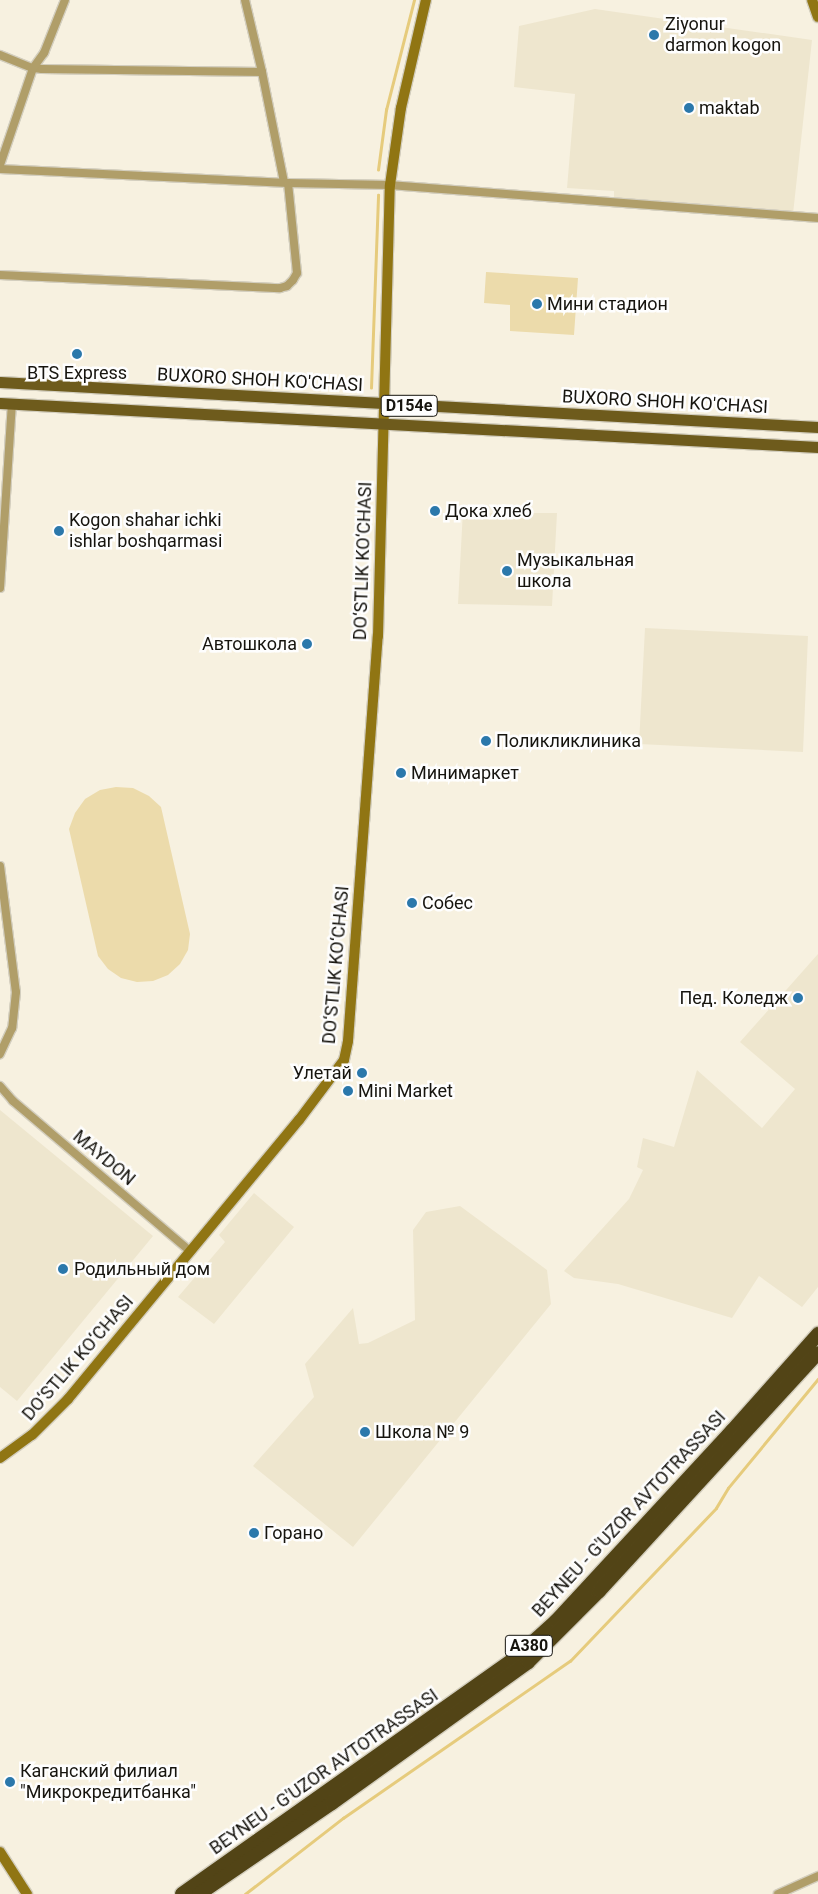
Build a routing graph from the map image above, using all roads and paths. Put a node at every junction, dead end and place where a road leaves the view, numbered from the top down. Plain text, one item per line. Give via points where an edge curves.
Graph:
1 (65, 0) edge
2 (245, 0) edge
3 (426, 0) edge
4 (812, 0) edge
5 (818, 18) edge
6 (0, 55) edge
7 (33, 68) junction
8 (262, 72) junction
9 (0, 165) edge
10 (0, 169) edge
11 (286, 182) junction
12 (390, 185) junction
13 (818, 218) edge
14 (0, 275) edge
15 (0, 382) edge
16 (13, 383) junction
17 (0, 403) edge
18 (12, 404) junction
19 (384, 405) junction
20 (384, 424) junction
21 (818, 427) edge
22 (818, 447) edge
23 (0, 588) edge
24 (0, 866) edge
25 (4, 927) edge
26 (0, 1054) edge
27 (0, 1086) edge
28 (191, 1252) junction
29 (818, 1334) edge
30 (818, 1353) edge
31 (0, 1458) edge
32 (0, 1852) edge
33 (818, 1876) edge
34 (27, 1894) edge
35 (182, 1894) edge
36 (199, 1894) edge
37 (778, 1894) edge

1 - 7 street via 44,53
2 - 8 street
3 - 12 street, DO‘STLIK KO‘CHASI via 401,108
4 - 5 street
6 - 7 street
7 - 8 street
7 - 9 street
8 - 11 street
10 - 11 street
11 - 12 street
11 - 14 street via 297,273 287,286
12 - 13 street
12 - 19 street, DO‘STLIK KO‘CHASI
15 - 16 main road, BUXORO SHOH KO'CHASI / D154e
16 - 18 main road
16 - 19 main road, BUXORO SHOH KO'CHASI / D154e
17 - 18 main road, BUXORO SHOH KO'CHASI / D154e
18 - 20 main road, BUXORO SHOH KO'CHASI / D154e
18 - 23 street
19 - 20 street, DO‘STLIK KO‘CHASI
19 - 21 main road, BUXORO SHOH KO'CHASI / D154e
20 - 22 main road, BUXORO SHOH KO'CHASI / D154e
20 - 28 street, DO‘STLIK KO‘CHASI via 378,636 344,1060 300,1120
24 - 25 street
25 - 26 street via 16,992 12,1028
27 - 28 street, MAYDON via 13,1101
28 - 31 street, DO‘STLIK KO‘CHASI via 68,1399 32,1435
29 - 35 highway, BEYNEU - G'UZOR AVTOTRASSASI / A380 via 556,1621 520,1654
30 - 36 highway, BEYNEU - G'UZOR AVTOTRASSASI / A380 via 600,1591 528,1662
32 - 34 street
33 - 37 street

